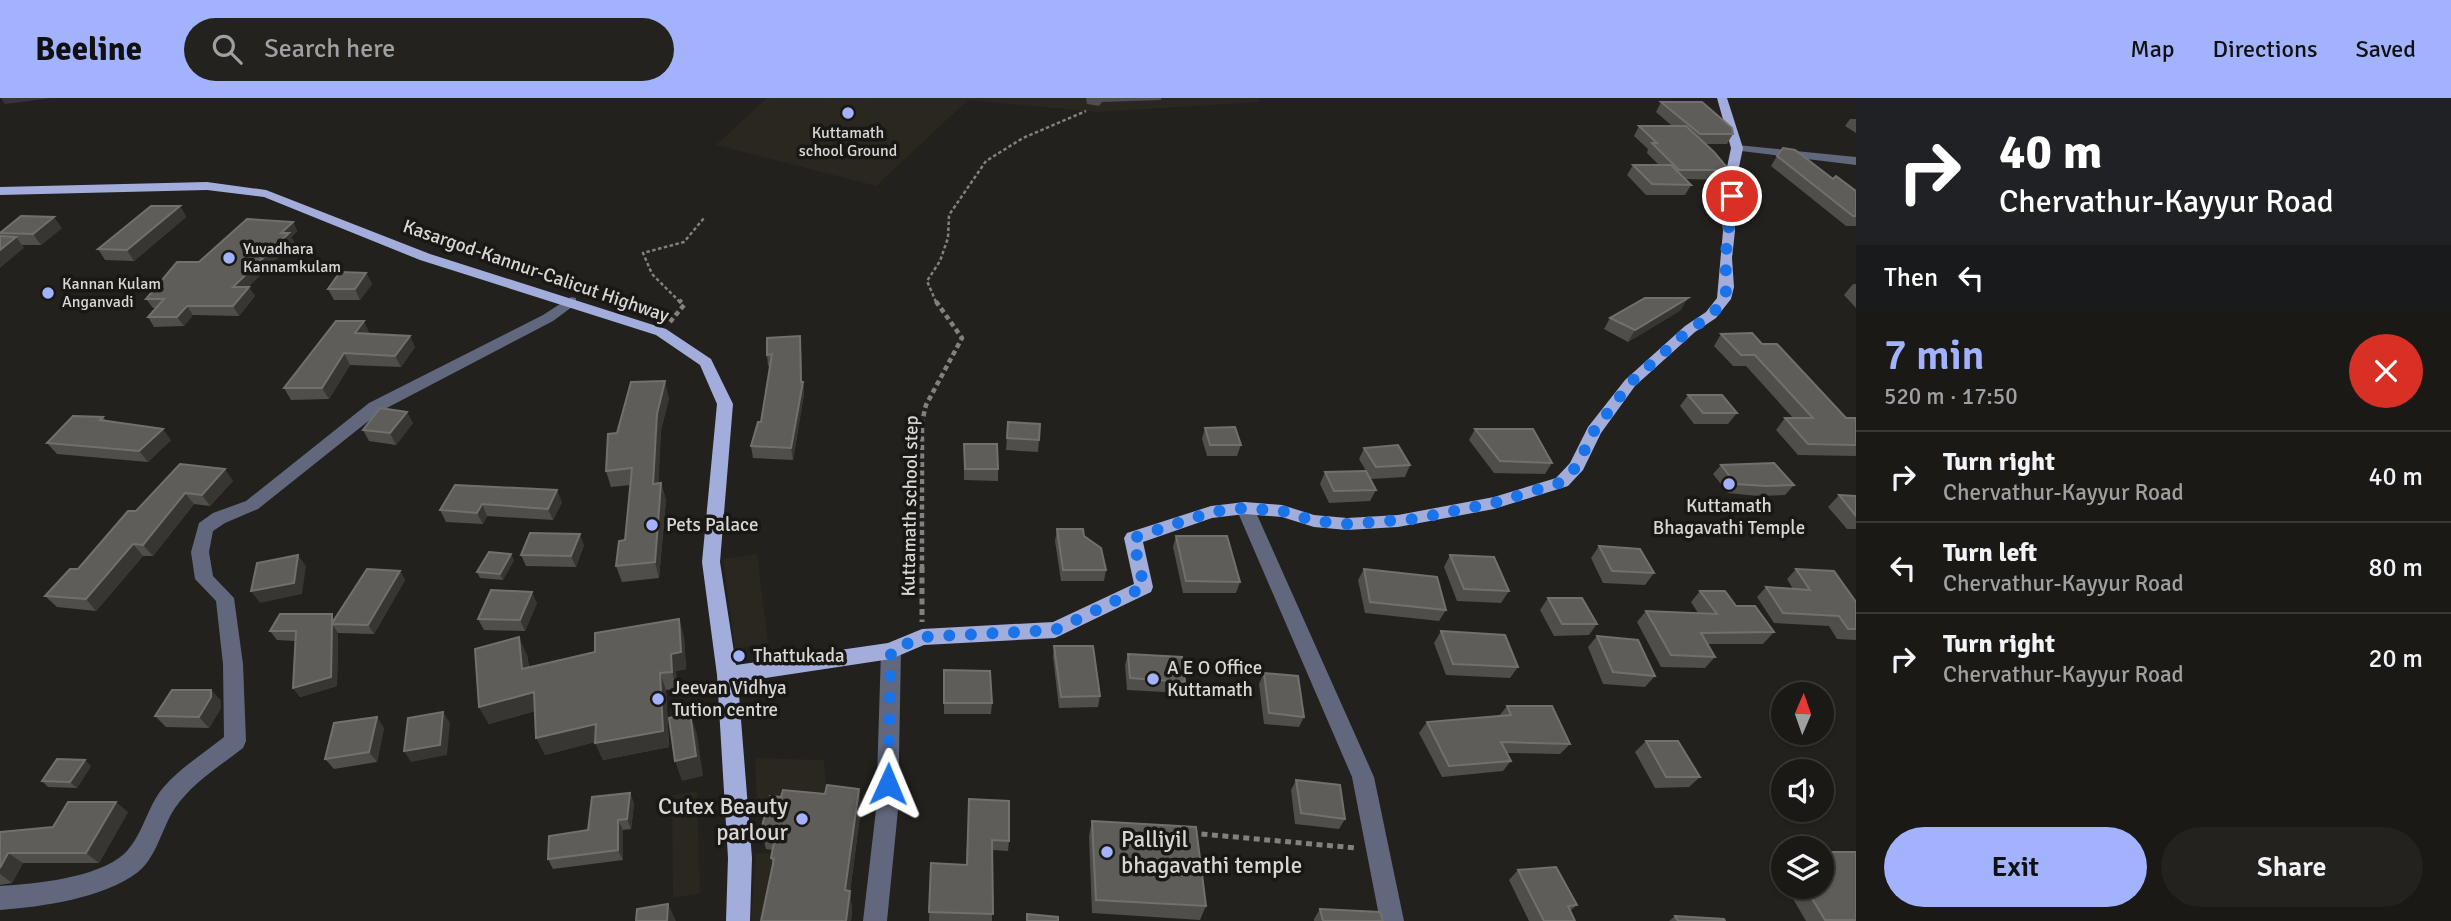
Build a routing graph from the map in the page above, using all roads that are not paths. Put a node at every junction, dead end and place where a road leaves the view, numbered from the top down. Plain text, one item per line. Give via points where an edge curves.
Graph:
1 (1722, 98) edge
2 (1738, 148) junction
3 (1856, 161) edge
4 (0, 191) edge
5 (571, 302) junction
6 (1245, 508) junction
7 (891, 651) junction
8 (727, 675) junction
9 (0, 898) edge
10 (738, 921) edge
11 (875, 921) edge
12 (1392, 921) edge

1 - 2 main road
2 - 3 street
2 - 6 main road via 1727,204 1724,299 1711,316 1630,383 1562,482 1494,503 1398,521 1347,524
4 - 5 main road, Kasargod-Kannur-Calicut Highway via 207,186 266,194 425,257
5 - 8 main road, Kasargod-Kannur-Calicut Highway via 661,332 706,362 725,404 711,562
5 - 9 street via 375,407 252,505 205,528 200,552 204,579 225,598 235,741 179,785 153,821 138,857 103,879
6 - 7 main road via 1211,512 1133,538 1144,587 1055,630 922,637
6 - 12 street via 1363,778
7 - 8 main road
7 - 11 street via 887,810
8 - 10 main road, Kasargod-Kannur-Calicut Highway via 740,858

